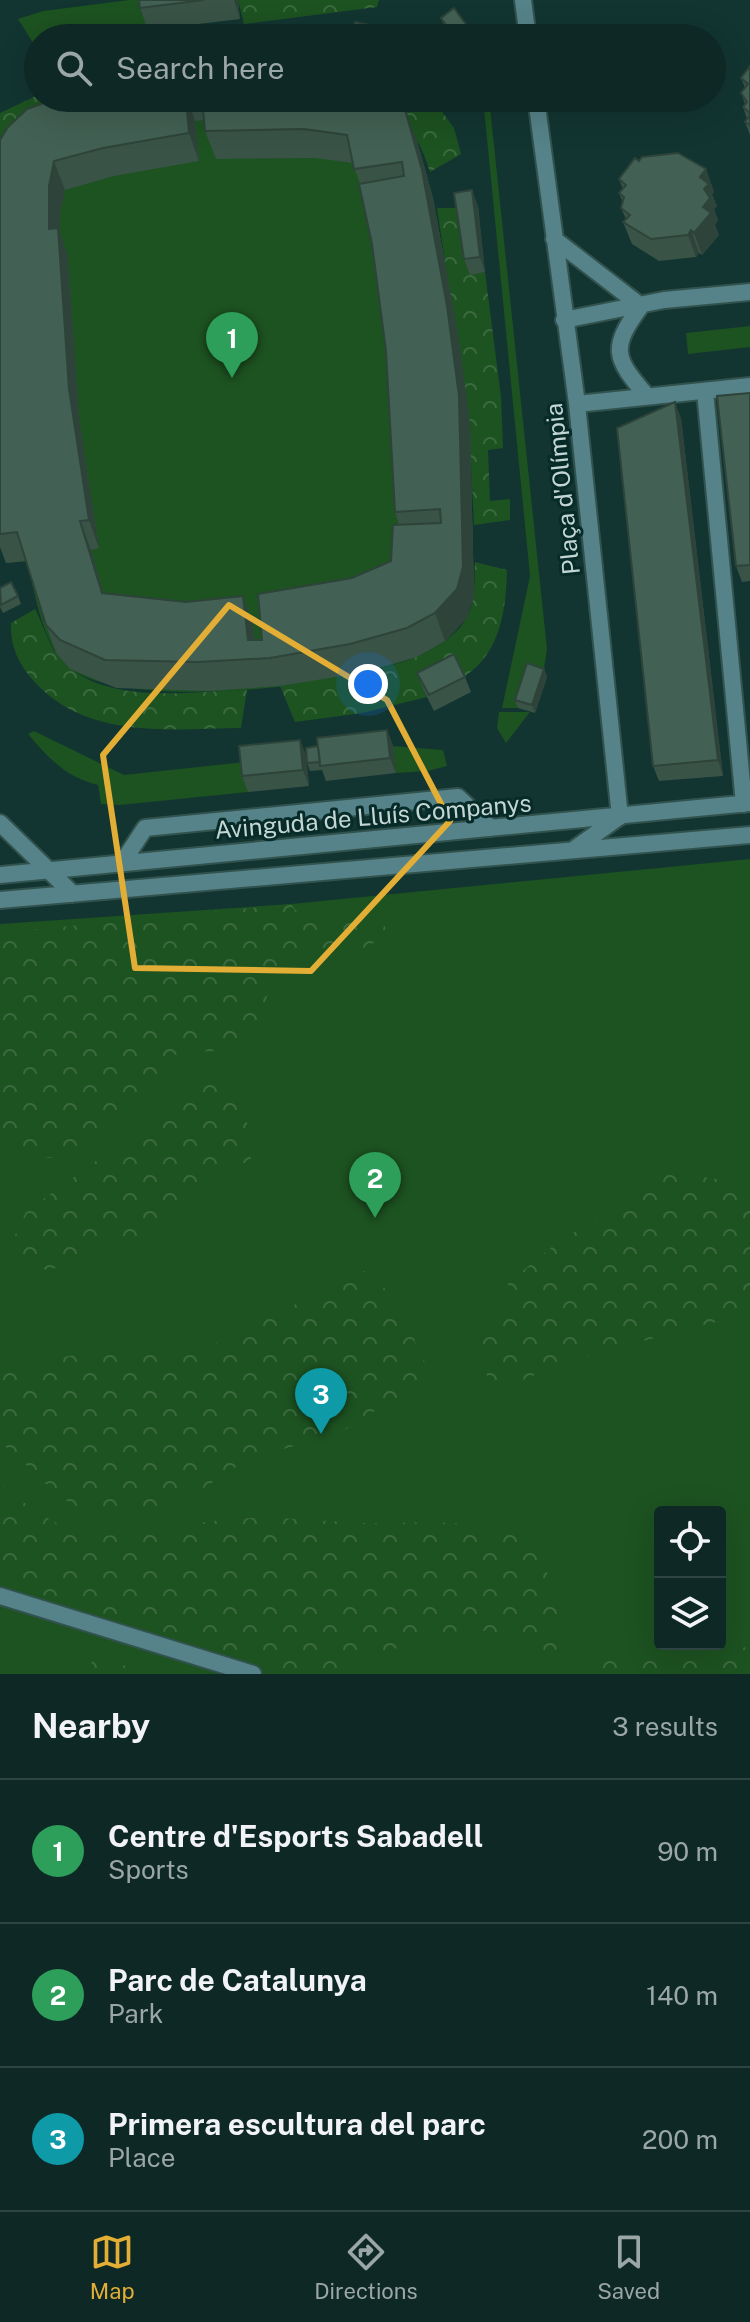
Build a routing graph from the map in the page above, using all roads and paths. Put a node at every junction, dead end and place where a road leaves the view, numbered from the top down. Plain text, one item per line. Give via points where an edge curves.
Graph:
1 (523, 0) edge
2 (526, 24) edge
3 (538, 112) edge
4 (554, 239) junction
5 (750, 292) edge
6 (641, 306) junction
7 (564, 320) junction
8 (750, 386) edge
9 (705, 391) junction
10 (647, 396) junction
11 (577, 404) junction
12 (747, 804) edge
13 (620, 817) junction
14 (0, 823) edge
15 (491, 828) junction
16 (750, 835) edge
17 (572, 851) junction
18 (122, 863) junction
19 (49, 870) junction
20 (0, 875) edge
21 (73, 894) junction
22 (0, 900) edge
23 (0, 1596) edge
24 (253, 1674) edge

1 - 2 street
3 - 4 street, Plaça d'Olímpia
4 - 6 street
4 - 7 street, Plaça d'Olímpia
5 - 6 street
6 - 7 street
6 - 10 street via 620,334 621,366
7 - 11 street, Plaça d'Olímpia
8 - 9 street
9 - 10 street
9 - 12 street
10 - 11 street
11 - 13 street, Plaça d'Olímpia
12 - 13 street, Avinguda de Lluís Companys
13 - 15 street, Avinguda de Lluís Companys
13 - 17 street
14 - 19 street
15 - 18 street, Avinguda de Lluís Companys
15 - 18 street via 458,797 145,828
16 - 17 street
17 - 21 street
18 - 19 street, Avinguda de Lluís Companys
19 - 20 street, Avinguda de Lluís Companys
19 - 21 street
21 - 22 street
23 - 24 street

